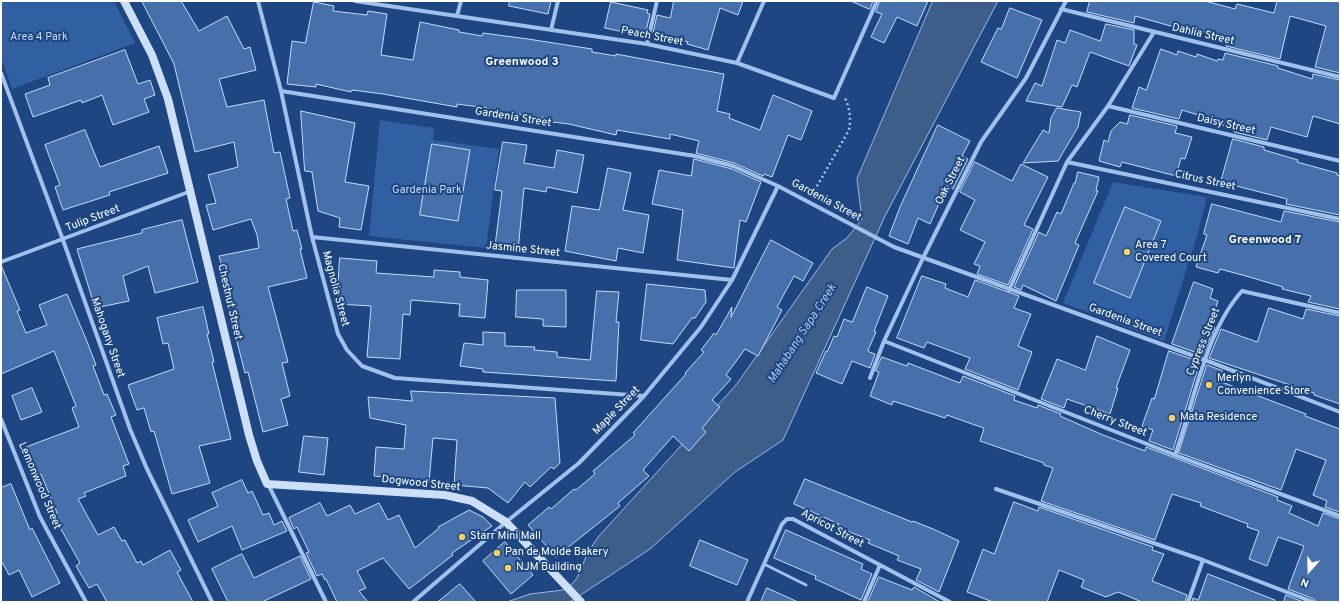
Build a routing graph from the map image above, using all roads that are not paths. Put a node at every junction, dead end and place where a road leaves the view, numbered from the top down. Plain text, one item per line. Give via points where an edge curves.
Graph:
1 (124, 1) edge
2 (258, 1) edge
3 (355, 1) edge
4 (461, 1) edge
5 (558, 1) edge
6 (657, 1) edge
7 (764, 1) edge
8 (877, 1) edge
9 (1066, 1) edge
10 (1061, 9) junction
11 (457, 16) junction
12 (551, 30) junction
13 (1154, 32) junction
14 (647, 44) junction
15 (737, 63) junction
16 (1, 73) edge
17 (1340, 77) edge
18 (281, 90) junction
19 (1108, 106) junction
20 (1340, 161) edge
21 (1067, 162) junction
22 (778, 186) junction
23 (191, 191) junction
24 (1340, 219) edge
25 (312, 237) junction
26 (63, 240) junction
27 (923, 258) junction
28 (1, 262) edge
29 (732, 280) junction
30 (1009, 290) junction
31 (1340, 313) edge
32 (884, 341) junction
33 (1205, 360) junction
34 (870, 378) dead end
35 (644, 396) junction
36 (1340, 412) edge
37 (1, 419) edge
38 (1175, 455) junction
39 (268, 484) junction
40 (996, 489) dead end
41 (1340, 516) edge
42 (506, 522) junction
43 (1203, 560) junction
44 (764, 564) junction
45 (880, 565) junction
46 (806, 585) dead end
47 (580, 601) edge
48 (86, 602) edge
49 (212, 602) edge
50 (326, 602) edge
51 (413, 602) edge
52 (747, 602) edge
53 (864, 602) edge
54 (950, 602) edge
55 (1188, 602) edge
56 (1313, 602) edge

1 - 23 street, Chestnut Street via 152,55 160,77
2 - 18 street, Magnolia Street
3 - 11 street, Peach Street
4 - 11 street
5 - 12 street
6 - 14 street
7 - 15 street
8 - 15 street, Peach Street via 834,98
9 - 10 street, Oak Street
10 - 13 street, Dahlia Street
10 - 27 street, Oak Street via 1026,78 981,142
11 - 12 street, Peach Street
12 - 14 street, Peach Street
13 - 17 street, Dahlia Street
13 - 19 street
14 - 15 street, Peach Street
16 - 26 street, Mahogany Street
18 - 22 street, Gardenia Street via 695,156 733,166
18 - 25 street, Magnolia Street
19 - 20 street, Daisy Street
19 - 21 street
21 - 24 street, Citrus Street
21 - 30 street
22 - 27 street, Gardenia Street via 894,247
22 - 29 street, Maple Street
23 - 26 street, Tulip Street
23 - 39 street, Chestnut Street via 249,435
25 - 29 street, Jasmine Street
25 - 35 street, Magnolia Street via 338,334 347,350 362,366 395,378
26 - 28 street, Tulip Street
26 - 49 street, Mahogany Street via 130,429
27 - 30 street, Gardenia Street
27 - 32 street, Oak Street
29 - 35 street, Maple Street via 702,327
30 - 33 street, Gardenia Street
31 - 33 street, Cypress Street via 1242,291 1229,306
32 - 34 street, Oak Street
32 - 38 street, Cherry Street
33 - 36 street, Gardenia Street
33 - 38 street, Cypress Street
35 - 42 street, Maple Street via 579,462
37 - 48 street, Lemonwood Street via 40,517
38 - 41 street, Cherry Street
39 - 42 street, Dogwood Street via 445,496 472,501
39 - 50 street, Chestnut Street
40 - 43 street
42 - 47 street, Dogwood Street
42 - 51 street, Maple Street
43 - 55 street
43 - 56 street
44 - 45 street, Apricot Street via 782,524 787,519 793,519
44 - 46 lane
44 - 52 street, Apricot Street
45 - 53 street
45 - 54 street, Apricot Street

